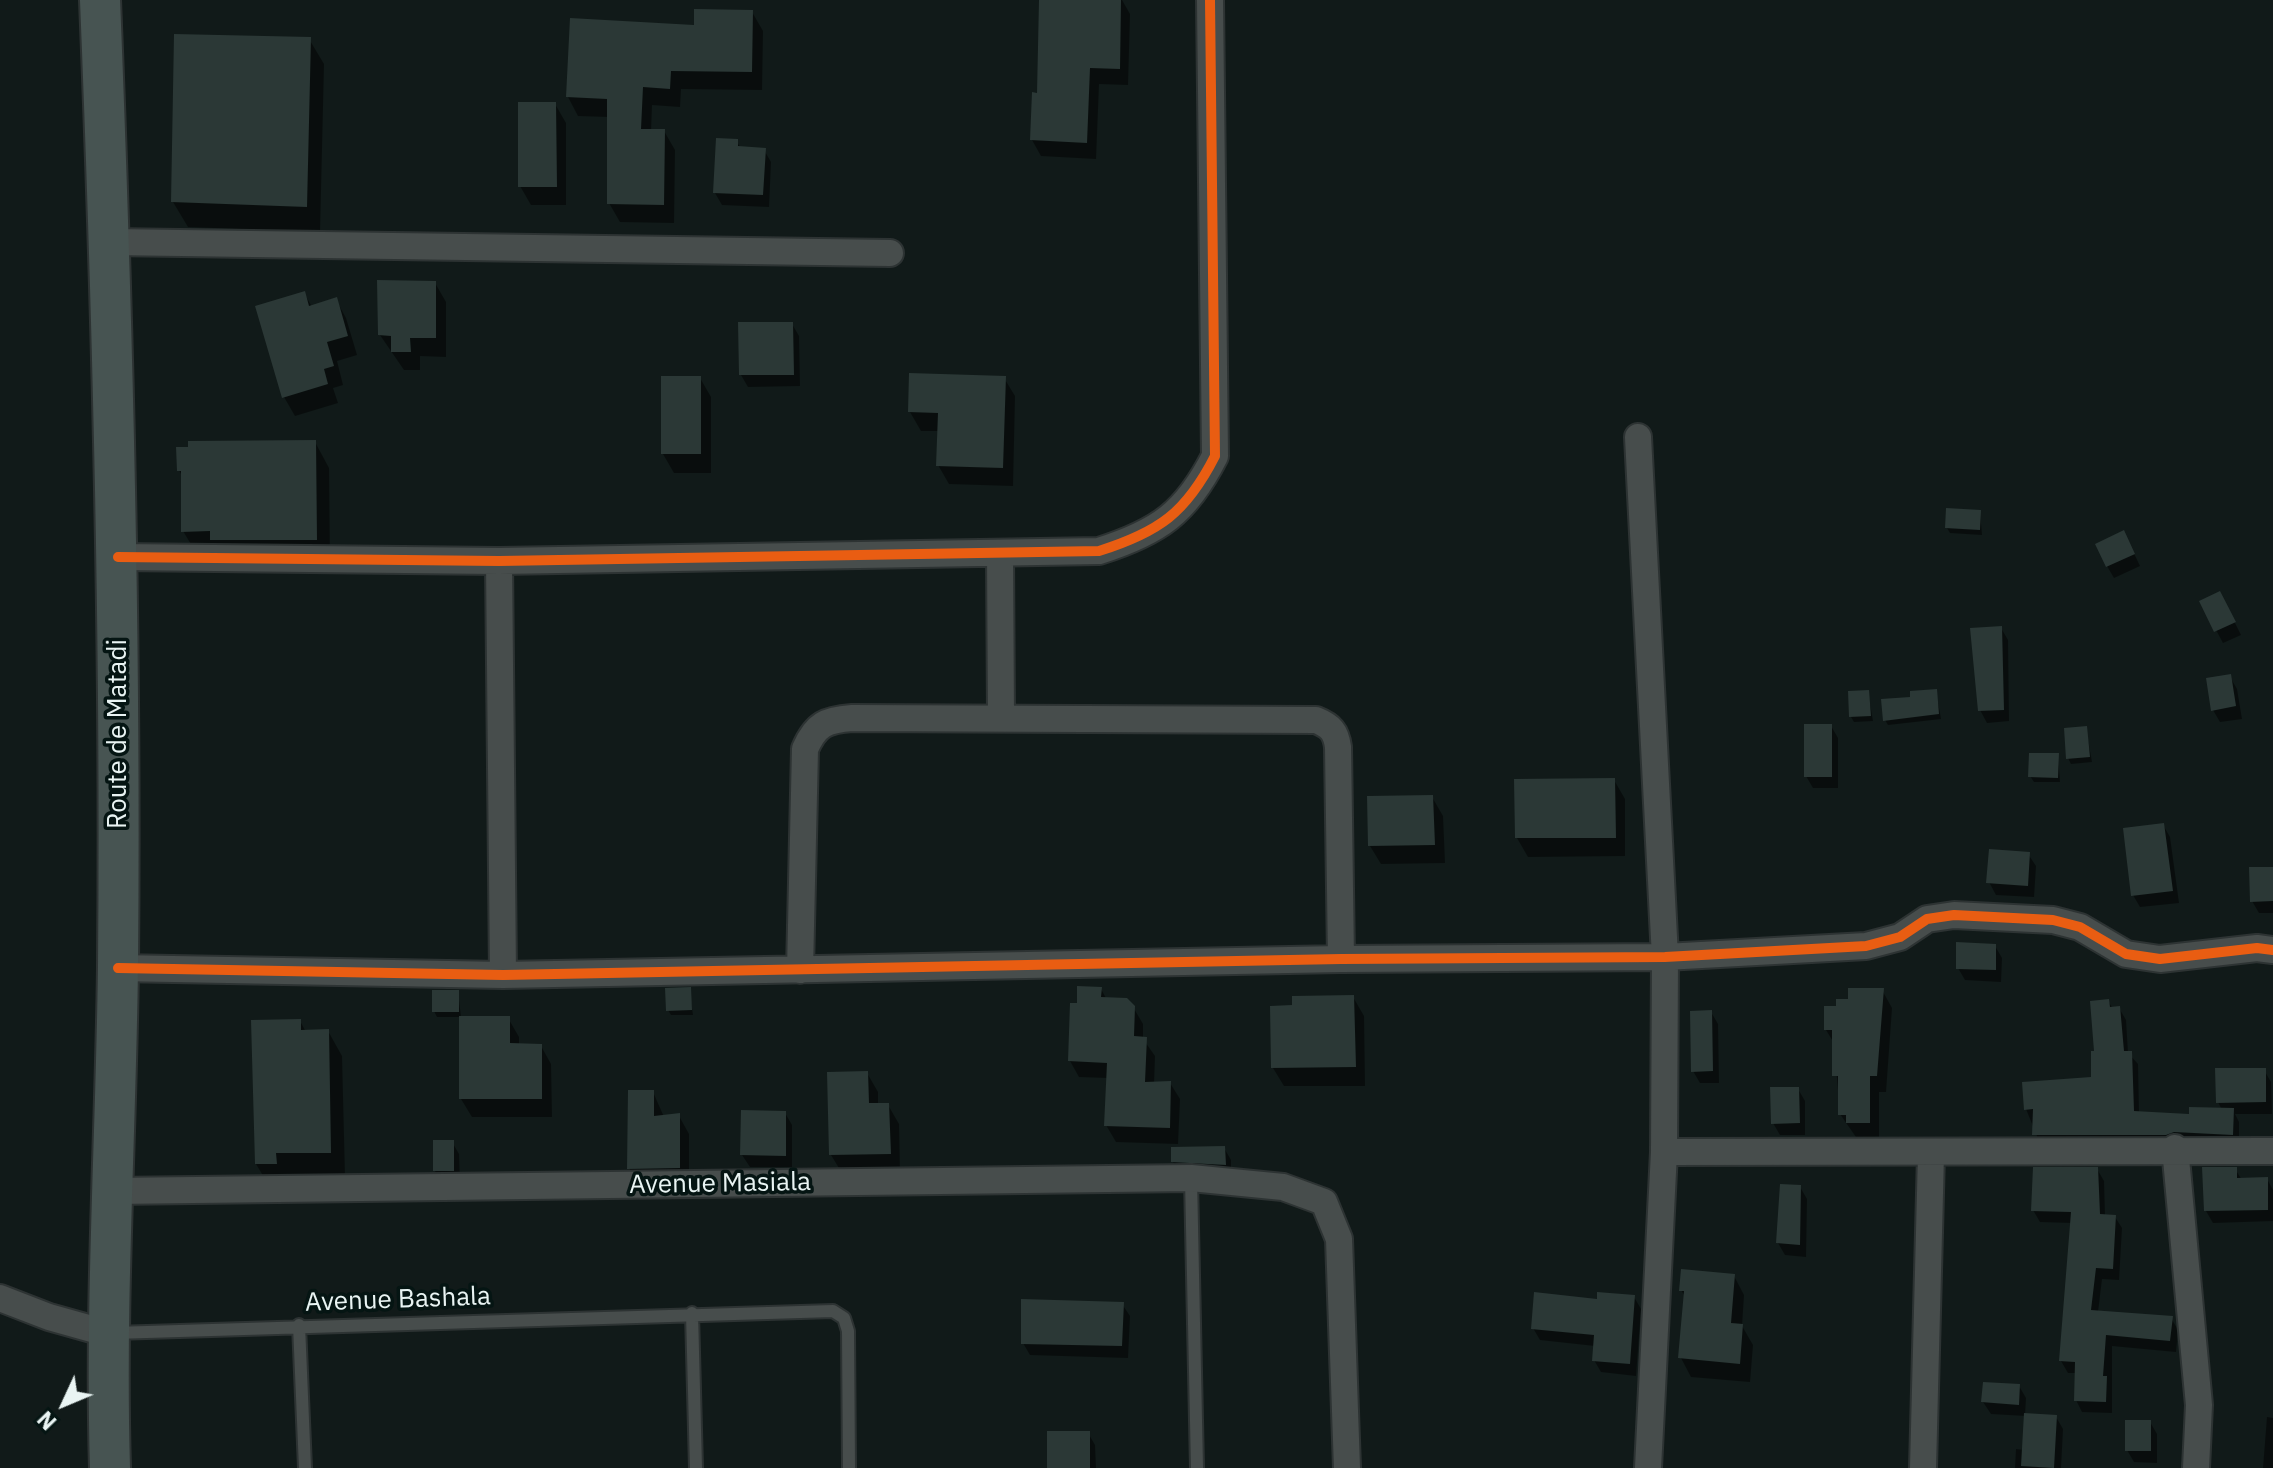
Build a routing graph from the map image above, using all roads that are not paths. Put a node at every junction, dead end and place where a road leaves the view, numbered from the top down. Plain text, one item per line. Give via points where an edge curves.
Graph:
1 (100, 0) edge
2 (1210, 0) edge
3 (110, 242) junction
4 (890, 253) dead end
5 (1638, 437) dead end
6 (1000, 553) junction
7 (118, 557) junction
8 (499, 561) junction
9 (1001, 718) junction
10 (2273, 950) edge
11 (1665, 957) junction
12 (1341, 959) junction
13 (118, 968) junction
14 (800, 970) junction
15 (503, 975) junction
16 (2175, 1148) junction
17 (2273, 1151) edge
18 (1664, 1152) junction
19 (1931, 1154) junction
20 (1191, 1178) junction
21 (112, 1191) junction
22 (0, 1298) edge
23 (692, 1313) junction
24 (299, 1325) junction
25 (106, 1333) junction
26 (110, 1468) edge
27 (305, 1468) edge
28 (696, 1468) edge
29 (849, 1468) edge
30 (1197, 1468) edge
31 (1347, 1468) edge
32 (1648, 1468) edge
33 (1923, 1468) edge
34 (2196, 1468) edge

1 - 3 main road, Route de Matadi
2 - 6 street via 1215,456 1199,488 1178,513 1140,538 1099,551
3 - 4 street
3 - 7 main road, Route de Matadi
5 - 11 street
6 - 8 street
6 - 9 street
7 - 8 street
7 - 13 main road, Route de Matadi
8 - 15 street
9 - 12 street via 1316,720 1327,725 1336,734 1338,747
9 - 14 street via 852,718 827,720 813,731 805,749
10 - 11 street via 2160,959 2126,954 2080,927 2053,920 1954,915 1927,919 1900,937 1866,946
11 - 12 street
11 - 18 street
12 - 14 street
13 - 15 street
13 - 21 main road, Route de Matadi
14 - 15 street
16 - 17 street
16 - 19 street
16 - 34 street via 2199,1405
18 - 19 street
18 - 32 street
19 - 33 street
20 - 21 street, Avenue Masiala
20 - 30 lane
20 - 31 street, Avenue Masiala via 1283,1187 1324,1202 1339,1239
21 - 25 main road, Route de Matadi
22 - 25 street
23 - 24 lane, Avenue Bashala
23 - 28 lane
23 - 29 lane, Avenue Bashala via 833,1311 844,1318
24 - 25 lane, Avenue Bashala
24 - 27 lane
25 - 26 main road, Route de Matadi

